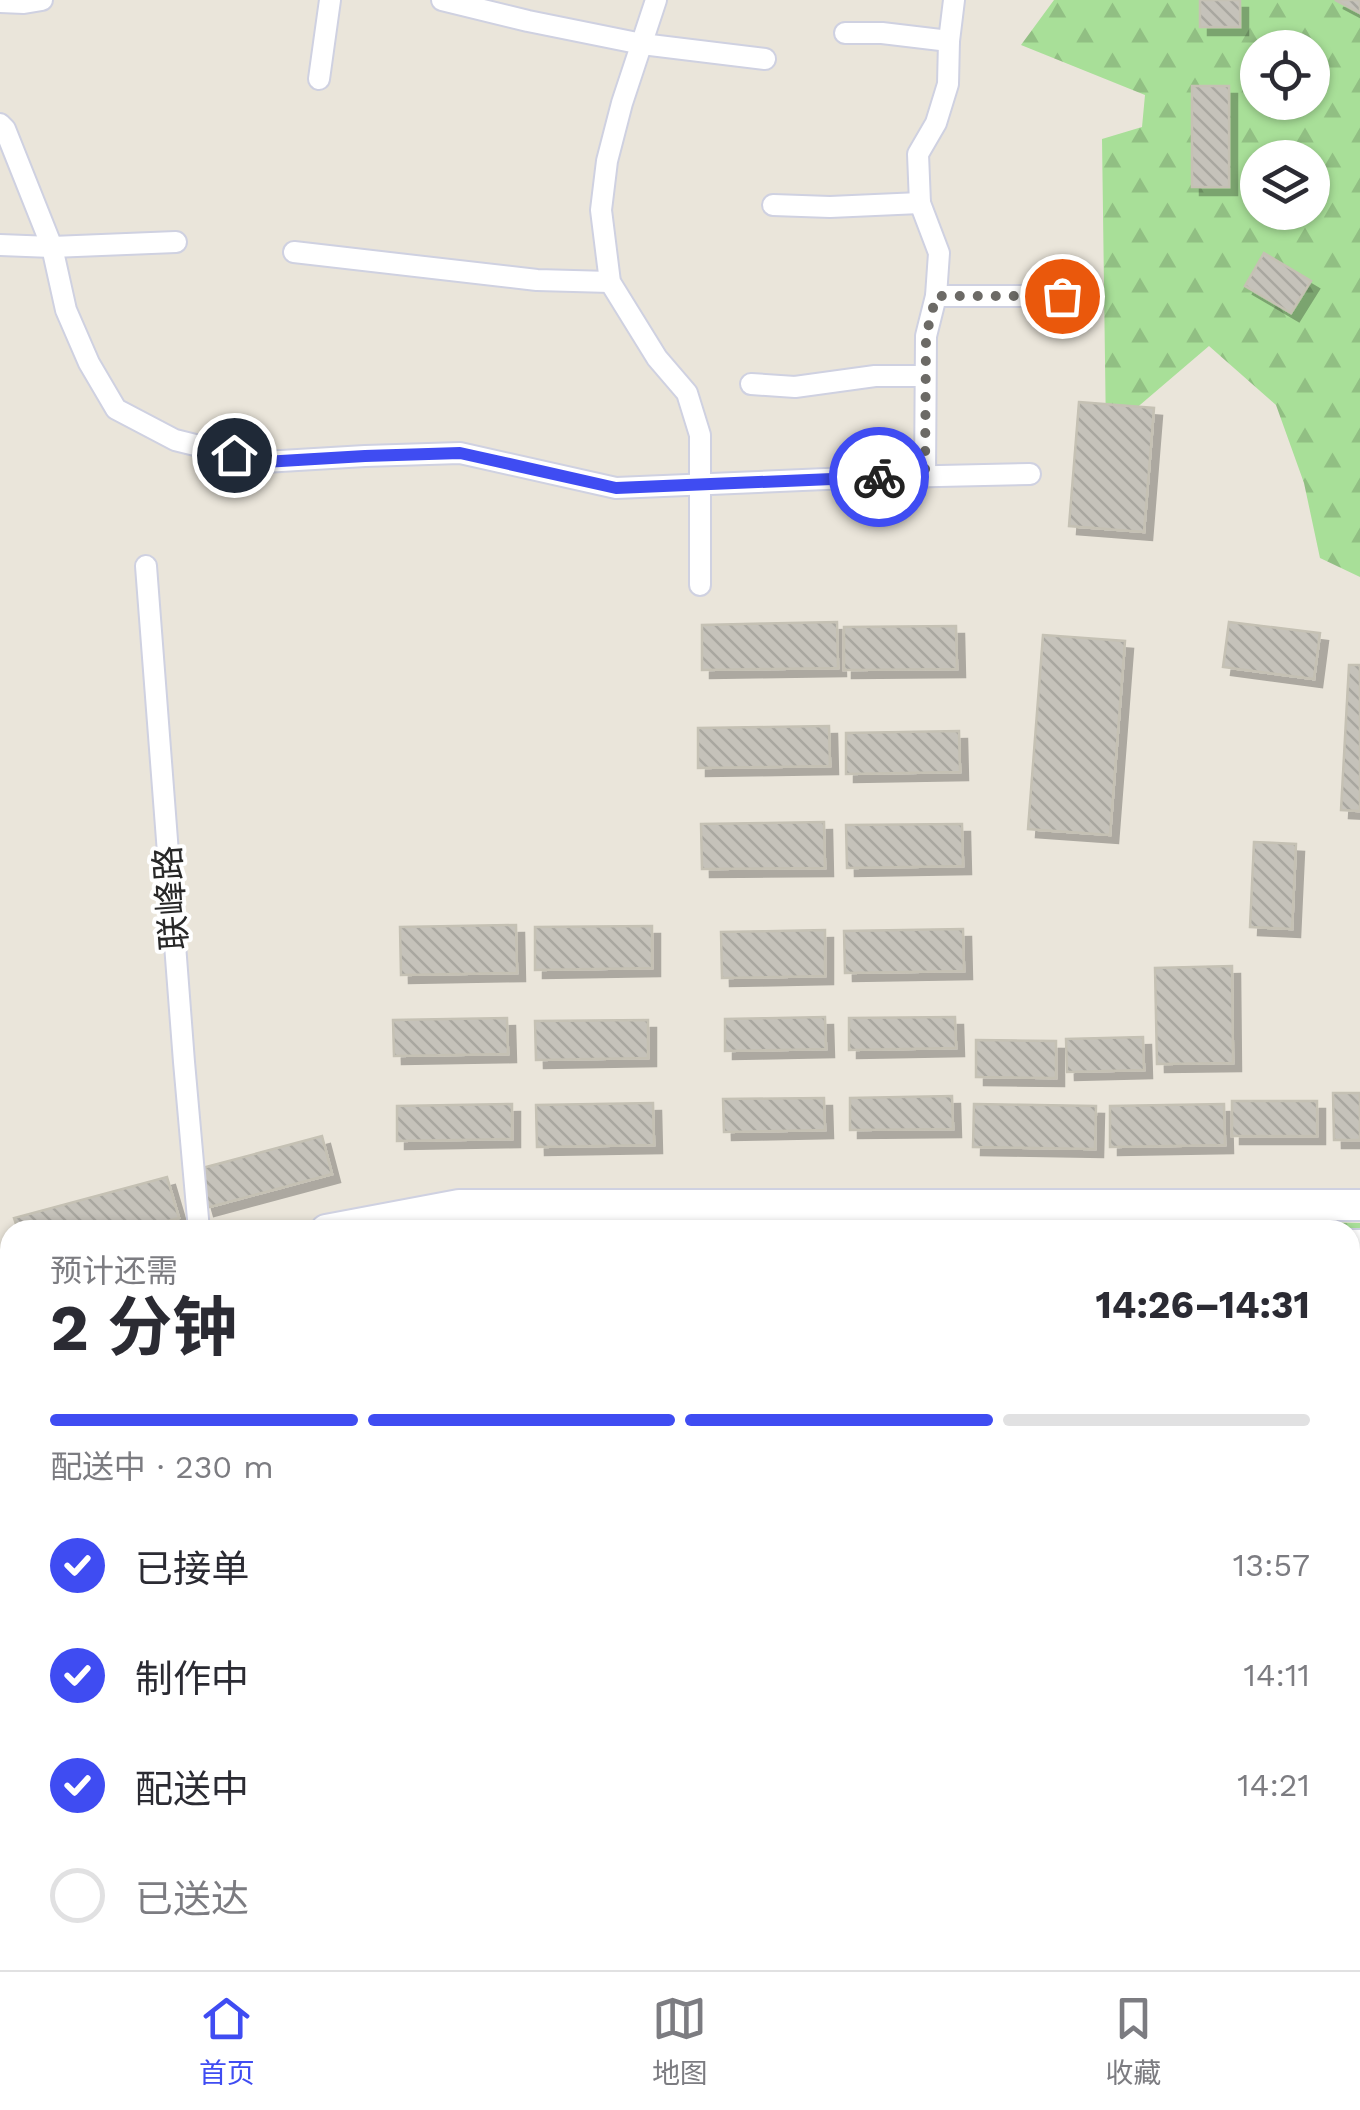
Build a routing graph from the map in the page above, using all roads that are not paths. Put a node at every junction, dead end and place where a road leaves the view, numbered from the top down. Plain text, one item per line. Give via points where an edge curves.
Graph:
1 (42, 0) edge
2 (330, 0) edge
3 (442, 0) edge
4 (656, 0) edge
5 (954, 0) edge
6 (0, 2) edge
7 (845, 34) dead end
8 (949, 41) junction
9 (642, 44) junction
10 (765, 59) dead end
11 (319, 79) dead end
12 (0, 124) edge
13 (920, 202) junction
14 (773, 206) dead end
15 (176, 242) dead end
16 (0, 245) edge
17 (52, 246) junction
18 (294, 252) dead end
19 (610, 282) junction
20 (936, 296) junction
21 (1062, 296) dead end
22 (925, 376) junction
23 (751, 384) dead end
24 (1030, 474) dead end
25 (925, 477) junction
26 (700, 486) junction
27 (146, 566) dead end
28 (700, 585) dead end
29 (1360, 1206) edge
30 (198, 1220) edge
31 (381, 1220) edge

1 - 6 street
2 - 11 street
3 - 9 street
4 - 9 street
5 - 8 street
7 - 8 street
8 - 13 street via 948,84 918,154
9 - 10 street
9 - 19 street via 607,161 602,210
12 - 17 street
13 - 14 street
13 - 20 street via 939,253
15 - 17 street
16 - 17 street
17 - 26 street via 66,310 116,410 175,440 264,462 460,453 616,488
18 - 19 street via 536,280
19 - 26 street via 687,393 700,435
20 - 21 street
20 - 22 street
22 - 23 street via 796,388
22 - 25 street
24 - 25 street
25 - 26 street
26 - 28 street
27 - 30 street, 联峰路
29 - 31 main road via 459,1206

